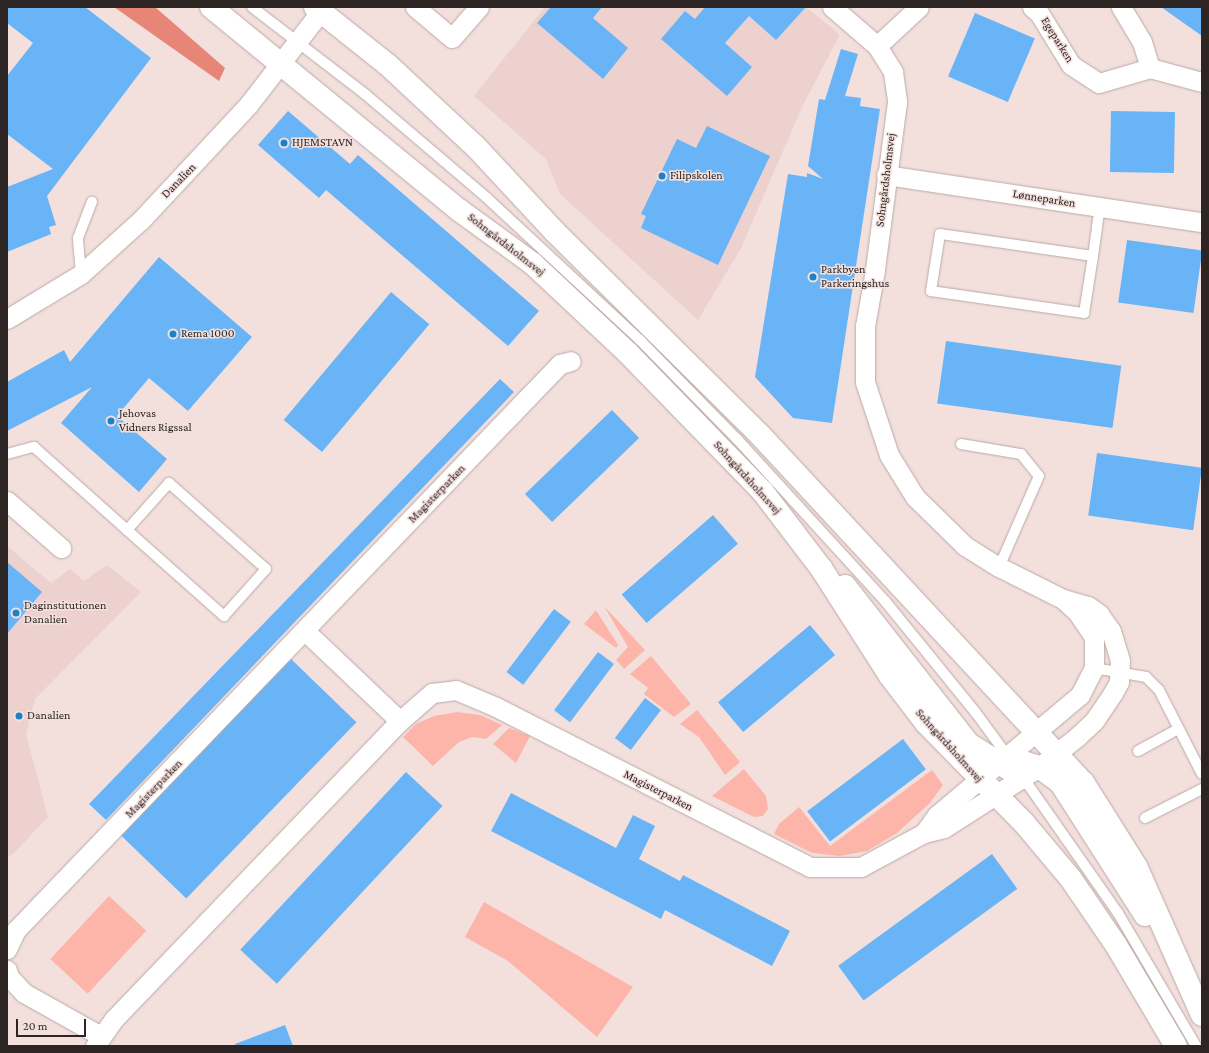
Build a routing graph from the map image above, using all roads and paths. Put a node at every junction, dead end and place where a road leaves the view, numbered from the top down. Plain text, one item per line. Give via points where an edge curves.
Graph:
1 (211, 7) edge
2 (252, 7) edge
3 (415, 7) edge
4 (479, 7) edge
5 (832, 7) edge
6 (919, 7) edge
7 (1032, 7) edge
8 (1121, 7) edge
9 (318, 9) edge
10 (297, 42) junction
11 (877, 46) junction
12 (280, 64) junction
13 (1150, 68) junction
14 (1202, 82) edge
15 (886, 175) junction
16 (92, 202) dead end
17 (1100, 208) junction
18 (1202, 222) edge
19 (1093, 256) junction
20 (81, 274) junction
21 (7, 319) edge
22 (571, 361) dead end
23 (961, 444) dead end
24 (7, 454) edge
25 (7, 501) edge
26 (791, 527) junction
27 (127, 530) junction
28 (61, 548) dead end
29 (999, 567) junction
30 (1063, 599) junction
31 (305, 631) junction
32 (1094, 668) junction
33 (1121, 673) junction
34 (400, 721) junction
35 (1178, 729) junction
36 (1038, 732) junction
37 (1138, 751) dead end
38 (1056, 753) junction
39 (1003, 760) junction
40 (1031, 772) junction
41 (1202, 774) edge
42 (980, 780) junction
43 (1202, 789) edge
44 (995, 796) junction
45 (1145, 818) dead end
46 (924, 833) junction
47 (7, 949) edge
48 (7, 970) edge
49 (1198, 1008) edge
50 (98, 1041) edge
51 (1176, 1046) edge
52 (1196, 1046) edge

1 - 12 street, Sohngårdsholmsvej
2 - 10 lane
3 - 4 street via 452,38
5 - 11 street, Sohngårdsholmsvej
6 - 11 street
7 - 13 street, Egeparken via 1040,13 1071,65 1099,83
8 - 13 street via 1142,42
9 - 10 street, Danalien
9 - 36 street via 388,65 476,147 555,232 761,436 952,644
10 - 12 street, Danalien
10 - 39 lane via 365,94 487,198 640,340 747,449 885,601 976,713
11 - 15 street, Sohngårdsholmsvej via 892,72 897,102
12 - 20 street, Danalien via 187,175
12 - 26 street, Sohngårdsholmsvej via 460,210 533,264 714,441
13 - 14 street
15 - 17 street, Lønneparken
15 - 29 street, Sohngårdsholmsvej via 876,270 865,326 864,382 873,414 889,454 915,497 965,546
16 - 20 lane via 78,238
17 - 18 street, Lønneparken
17 - 19 lane
19 - 19 lane via 940,234 931,291 1084,313
20 - 21 street, Danalien
22 - 31 street, Magisterparken via 560,364
23 - 29 lane via 1021,454 1040,476
24 - 27 lane via 34,447
25 - 28 street
26 - 39 street via 858,601 969,744
26 - 42 street, Sohngårdsholmsvej via 890,676 941,741
27 - 27 lane via 224,616 266,569 169,483
29 - 30 street, Sohngårdsholmsvej
30 - 32 street, Sohngårdsholmsvej via 1077,612 1094,637
30 - 33 street, Sohngårdsholmsvej via 1088,606 1106,622 1117,647
31 - 34 street
31 - 47 street, Magisterparken via 16,930
32 - 33 lane
32 - 36 street, Sohngårdsholmsvej via 1080,695
33 - 35 lane via 1146,677 1160,690
33 - 38 street via 1101,712
34 - 46 street, Magisterparken via 432,693 456,690 496,707 810,867 861,867
34 - 50 street, Magisterparken
35 - 37 lane
35 - 41 lane
36 - 38 street
36 - 39 street, Sohngårdsholmsvej
38 - 40 street, Magisterparken
38 - 49 street via 1097,800 1136,866 1164,924
39 - 40 street
39 - 42 street, Magisterparken
40 - 44 street, Magisterparken
40 - 49 street via 1060,782 1075,803 1122,876
40 - 52 lane
42 - 44 street, Sohngårdsholmsvej
42 - 46 street, Magisterparken via 937,815
43 - 45 lane
44 - 46 street, Magisterparken via 944,828
44 - 51 street, Sohngårdsholmsvej via 1044,846 1094,911
48 - 50 street, Magisterparken via 9,977 24,993

